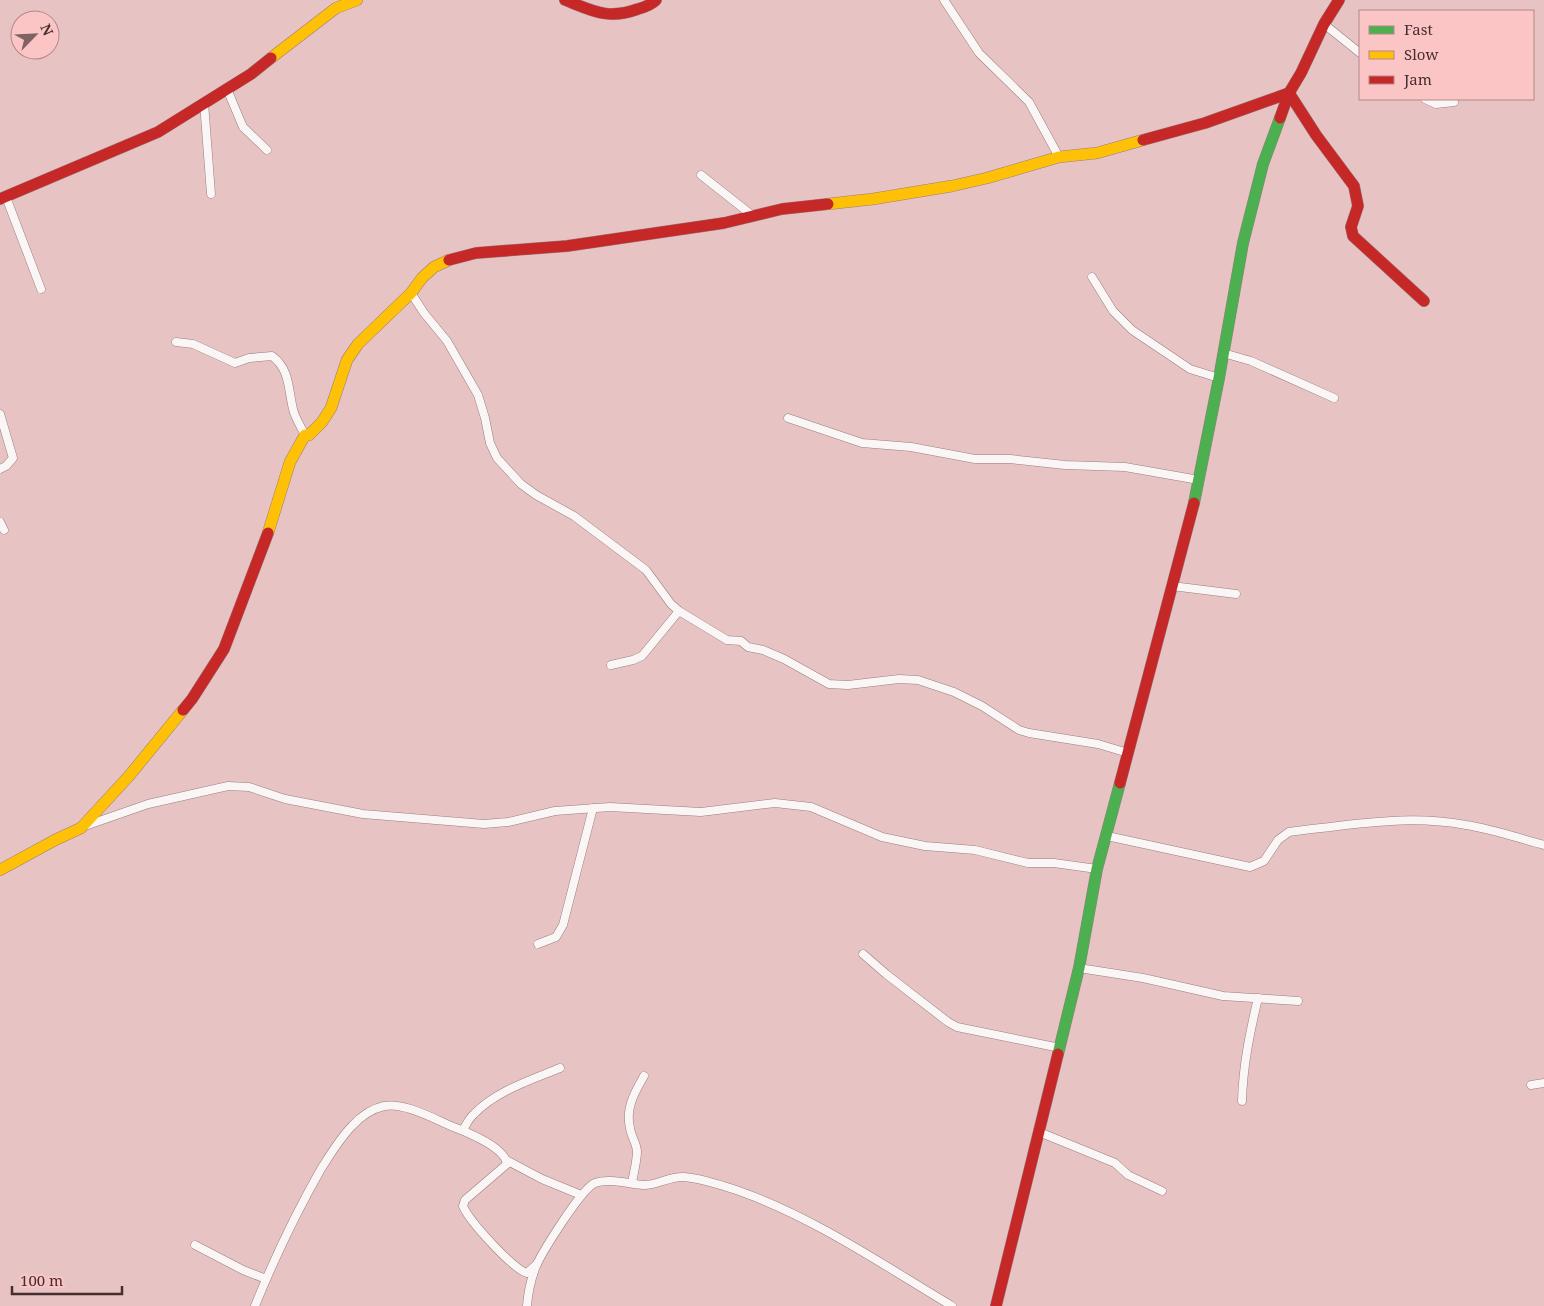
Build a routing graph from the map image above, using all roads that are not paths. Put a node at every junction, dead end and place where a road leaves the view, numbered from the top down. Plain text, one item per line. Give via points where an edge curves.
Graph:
1 (357, 0) edge
2 (564, 0) edge
3 (656, 0) edge
4 (944, 0) edge
5 (1339, 0) edge
6 (1324, 24) junction
7 (1359, 52) edge
8 (227, 89) junction
9 (1289, 93) junction
10 (1427, 100) edge
11 (1454, 102) dead end
12 (204, 103) junction
13 (267, 150) dead end
14 (1059, 156) junction
15 (701, 175) dead end
16 (211, 194) dead end
17 (3, 198) edge
18 (753, 216) junction
19 (1092, 276) dead end
20 (41, 289) dead end
21 (410, 293) junction
22 (1424, 300) dead end
23 (176, 342) dead end
24 (1223, 353) junction
25 (1219, 378) junction
26 (1334, 398) dead end
27 (0, 414) edge
28 (788, 418) dead end
29 (305, 435) junction
30 (0, 469) edge
31 (1199, 480) junction
32 (0, 522) edge
33 (4, 530) dead end
34 (1172, 586) junction
35 (1236, 594) dead end
36 (679, 611) junction
37 (611, 665) dead end
38 (1128, 753) junction
39 (593, 808) junction
40 (93, 814) junction
41 (110, 816) junction
42 (80, 828) junction
43 (1107, 836) junction
44 (1544, 845) edge
45 (1097, 869) junction
46 (0, 870) edge
47 (538, 944) dead end
48 (863, 954) dead end
49 (1080, 968) junction
50 (1258, 998) junction
51 (1298, 1001) dead end
52 (1060, 1048) junction
53 (560, 1068) dead end
54 (644, 1076) dead end
55 (1544, 1083) edge
56 (1531, 1085) dead end
57 (1242, 1101) dead end
58 (463, 1130) junction
59 (1039, 1132) junction
60 (506, 1160) junction
61 (636, 1184) junction
62 (1162, 1191) dead end
63 (581, 1195) junction
64 (195, 1245) dead end
65 (537, 1264) junction
66 (266, 1279) junction
67 (255, 1306) edge
68 (526, 1306) edge
69 (952, 1306) edge
70 (996, 1306) edge

1 - 8 street via 336,8 258,70
2 - 3 street via 613,17 635,12
4 - 14 street via 978,53 1029,102
5 - 6 street
6 - 7 street
6 - 9 street
8 - 12 street
8 - 13 street via 243,127
9 - 14 street via 1205,123 1097,153
9 - 22 street via 1354,186 1358,206 1351,227 1353,236
9 - 24 street via 1263,164 1243,243
10 - 11 street via 1436,104
12 - 16 street
12 - 17 street via 158,132
14 - 18 street via 952,186 782,209
15 - 18 street
17 - 20 street
18 - 21 street via 567,246 476,253 434,267
19 - 25 street via 1114,310 1132,330 1190,369
21 - 29 street via 358,344 347,360 331,408 322,422
21 - 36 street via 447,341 474,388 497,458 521,484 574,516 646,570
23 - 29 street via 193,344 235,363 272,356 280,361 287,375 294,412
24 - 25 street
24 - 26 street via 1250,361
25 - 31 street
27 - 30 street via 13,458
28 - 31 street via 862,443 911,447 975,459 1125,467
29 - 40 street via 290,462 265,541 224,649 192,699
31 - 34 street
32 - 33 street
34 - 35 street
34 - 38 street
36 - 37 street via 642,656
36 - 38 street via 727,640 741,641 748,647 784,659 829,684 918,680 954,692 1019,730 1098,744
38 - 43 street
39 - 41 street via 555,810 508,822 484,824 363,814 228,786
39 - 45 street via 701,812 775,803 811,807 882,837 925,846 975,850 1028,863 1054,862
39 - 47 street via 563,926 556,937
40 - 41 street
40 - 42 street
41 - 42 street
42 - 46 street
43 - 44 street via 1250,867 1264,861 1278,840 1289,832 1390,820 1466,824
43 - 45 street
45 - 49 street
48 - 52 street via 957,1027
49 - 50 street via 1223,996
49 - 52 street
50 - 51 street
50 - 57 street via 1248,1038
52 - 59 street
53 - 58 street via 491,1100 473,1114
54 - 61 street via 629,1110 637,1152 632,1182
55 - 56 street
58 - 60 street via 494,1147
58 - 66 street via 403,1108 386,1106 359,1118 329,1156 310,1188
59 - 62 street via 1115,1163 1128,1175
59 - 70 street
60 - 63 street
60 - 65 street via 507,1164 465,1200 463,1206 474,1223 516,1266 527,1273
61 - 63 street via 596,1183
61 - 69 street via 686,1177 748,1194 848,1243
63 - 65 street
64 - 66 street
65 - 68 street
66 - 67 street

